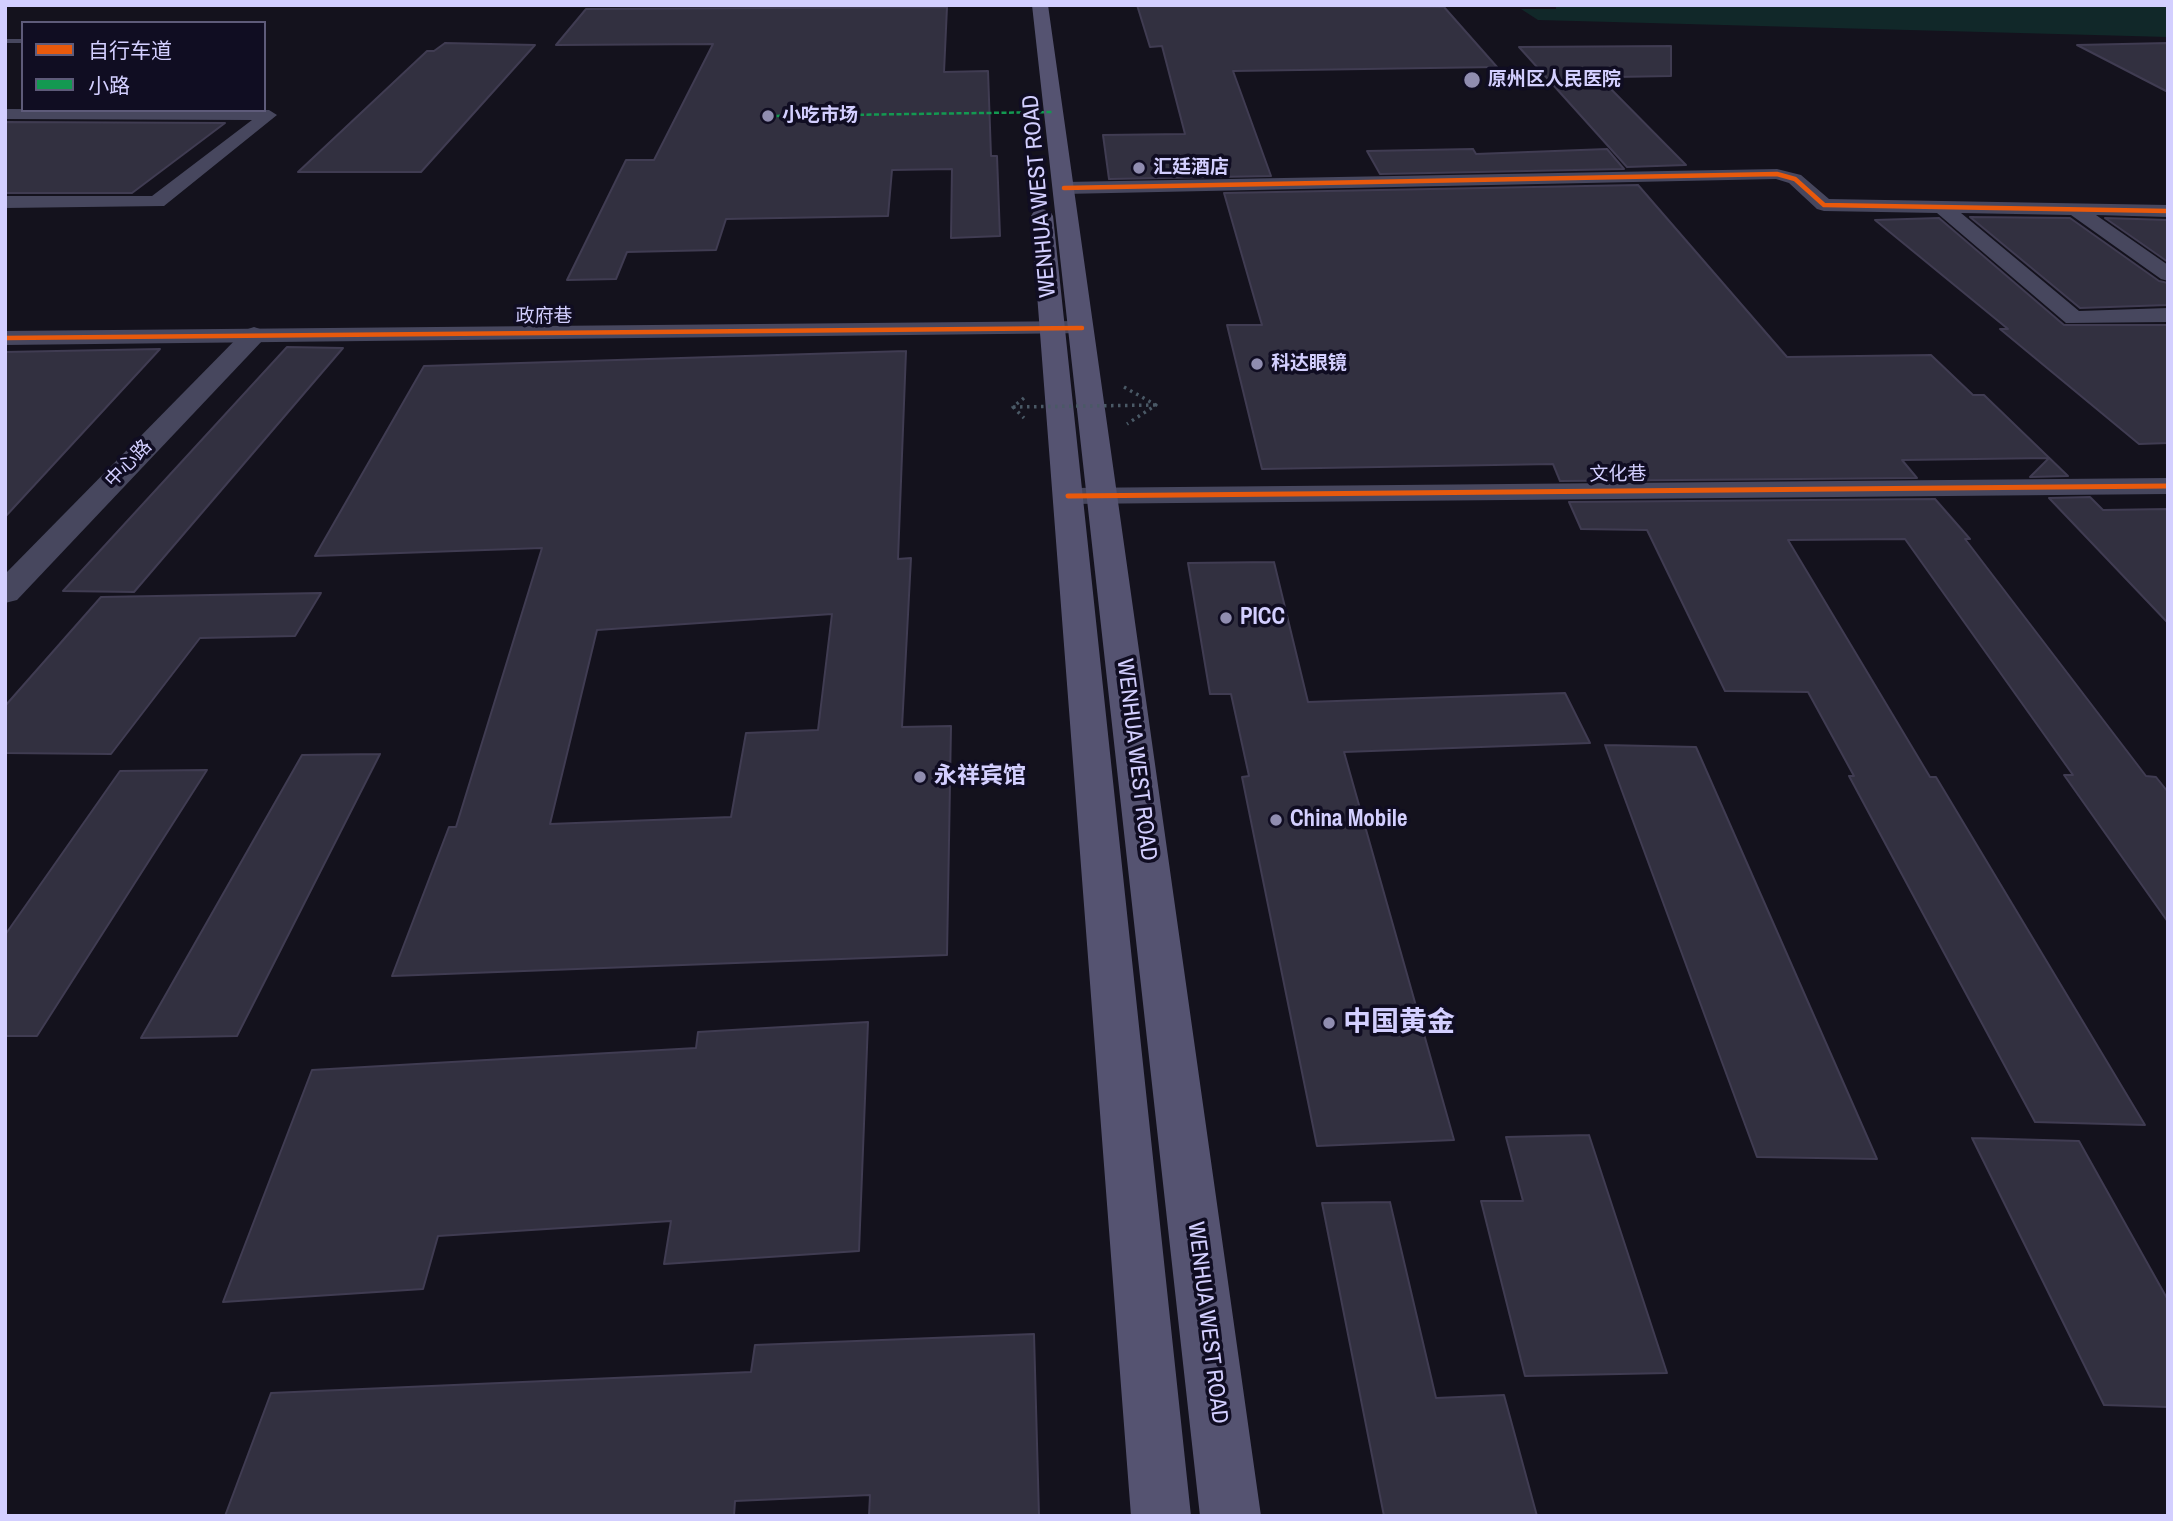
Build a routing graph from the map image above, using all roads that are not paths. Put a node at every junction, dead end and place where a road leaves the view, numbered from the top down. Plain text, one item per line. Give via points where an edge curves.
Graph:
1 (1022, 5) edge
2 (1040, 5) edge
3 (5, 114) edge
4 (1064, 188) junction
5 (5, 202) edge
6 (1943, 208) junction
7 (2076, 210) junction
8 (2168, 211) edge
9 (2168, 275) edge
10 (2168, 315) edge
11 (1068, 328) junction
12 (254, 335) junction
13 (5, 338) edge
14 (2168, 486) edge
15 (1086, 496) junction
16 (5, 593) edge
17 (1161, 1516) edge
18 (1231, 1516) edge

1 - 11 main road, WENHUA WEST ROAD
2 - 4 main road, WENHUA WEST ROAD
3 - 5 street via 269,115 157,202
4 - 6 street via 1777,174 1795,179 1824,205
4 - 11 main road, WENHUA WEST ROAD
6 - 7 street
6 - 10 street via 2074,318
7 - 8 street
7 - 9 street
11 - 12 street, 政府巷
11 - 15 main road, WENHUA WEST ROAD
12 - 13 street, 政府巷
12 - 16 street, 中心路
14 - 15 street, 文化巷
15 - 17 main road, WENHUA WEST ROAD
15 - 18 main road, WENHUA WEST ROAD

